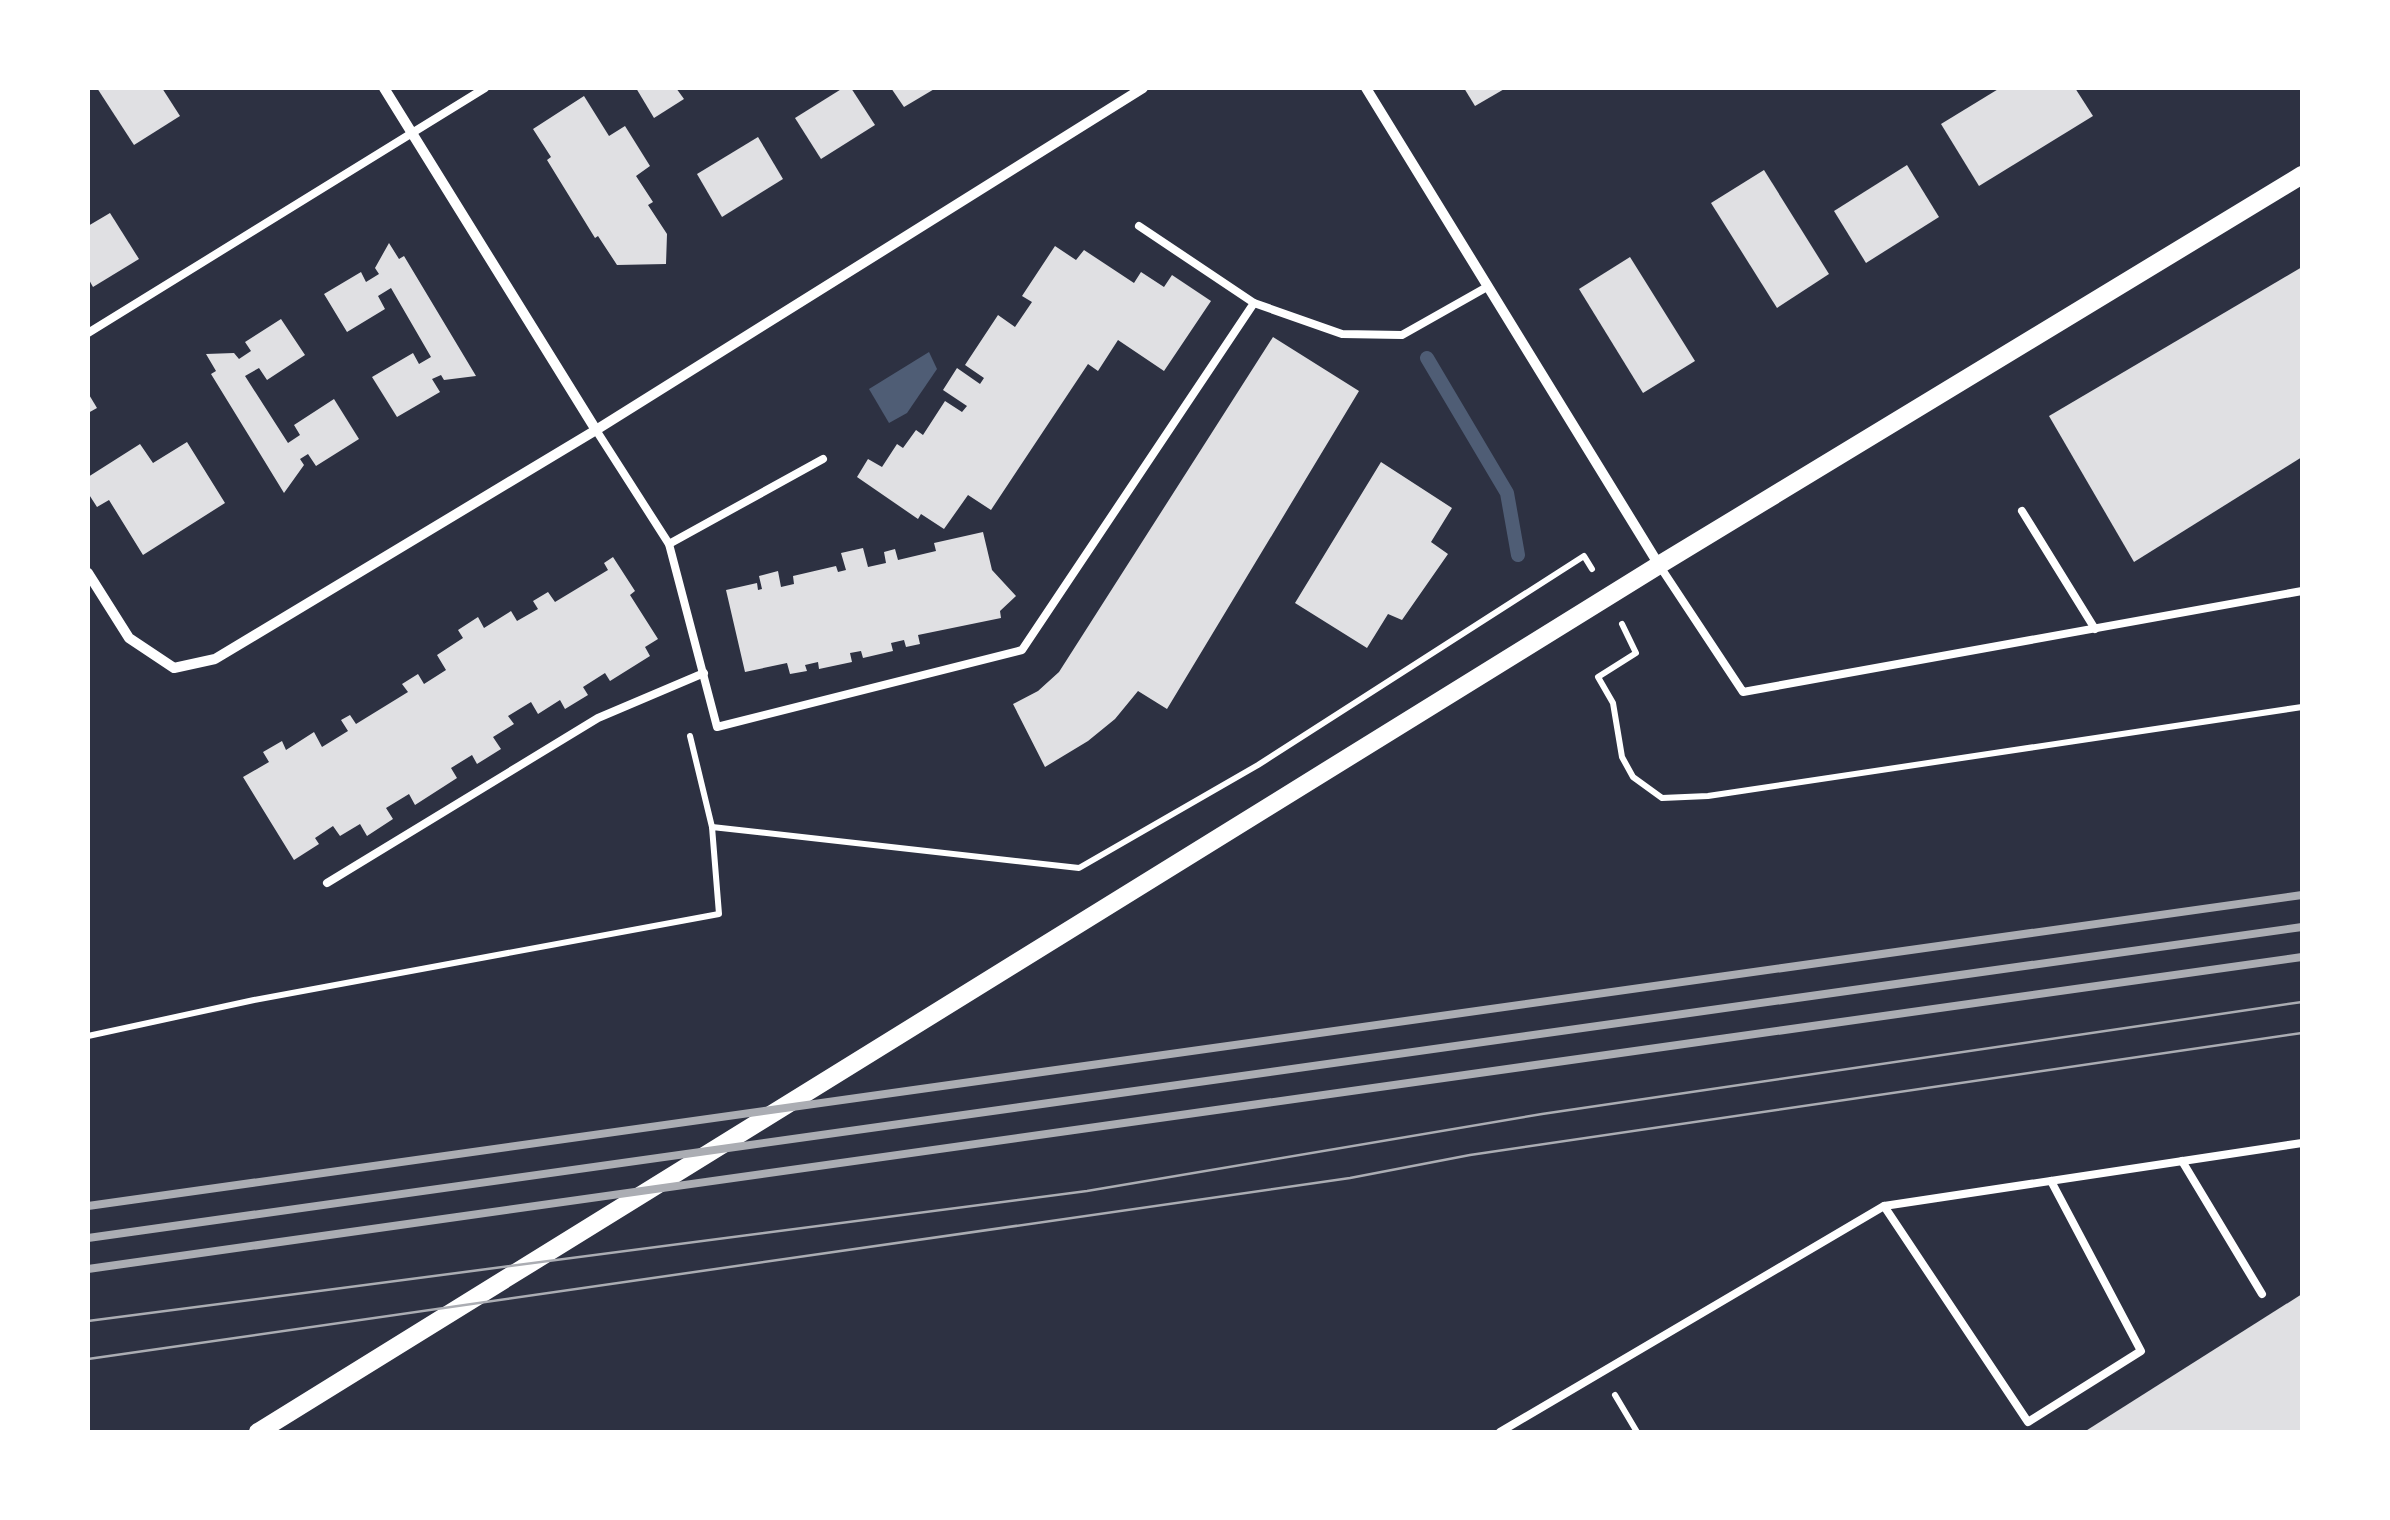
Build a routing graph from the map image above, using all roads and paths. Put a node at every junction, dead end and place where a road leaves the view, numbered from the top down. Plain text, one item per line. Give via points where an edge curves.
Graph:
1 (384, 88) edge
2 (485, 88) edge
3 (1142, 88) edge
4 (1366, 88) edge
5 (412, 132) junction
6 (2302, 176) edge
7 (1139, 226) dead end
8 (1487, 287) junction
9 (1254, 303) junction
10 (88, 332) edge
11 (596, 430) junction
12 (823, 459) dead end
13 (2022, 511) dead end
14 (670, 544) junction
15 (1588, 563) dead end
16 (1660, 565) junction
17 (88, 573) edge
18 (2302, 591) edge
19 (2095, 629) junction
20 (1630, 640) dead end
21 (704, 673) junction
22 (2302, 708) edge
23 (327, 883) dead end
24 (88, 1036) edge
25 (2302, 1143) edge
26 (2182, 1161) junction
27 (2051, 1182) junction
28 (1884, 1206) junction
29 (2262, 1294) dead end
30 (1615, 1395) dead end
31 (258, 1432) edge
32 (1500, 1432) edge
33 (1637, 1432) edge

1 - 5 street
2 - 5 lane
3 - 11 street
4 - 8 street
5 - 10 lane
5 - 11 street
6 - 16 street
7 - 9 lane
8 - 9 lane via 1402,335 1342,334
8 - 16 street
9 - 21 lane via 1022,650 717,728
11 - 14 lane
11 - 17 street via 215,658 174,668 128,638
12 - 14 lane
13 - 19 lane
14 - 21 lane
15 - 24 path via 1584,556 1258,765 1079,868 712,827 719,914
16 - 19 lane via 1743,692
16 - 31 street
18 - 19 lane
20 - 22 path via 1636,653 1598,677 1613,703 1622,758 1633,777 1662,798
21 - 23 lane via 598,718
25 - 26 lane
26 - 27 lane
26 - 29 lane
27 - 28 lane
27 - 28 lane via 2141,1351 2028,1422
28 - 32 lane
30 - 33 path

